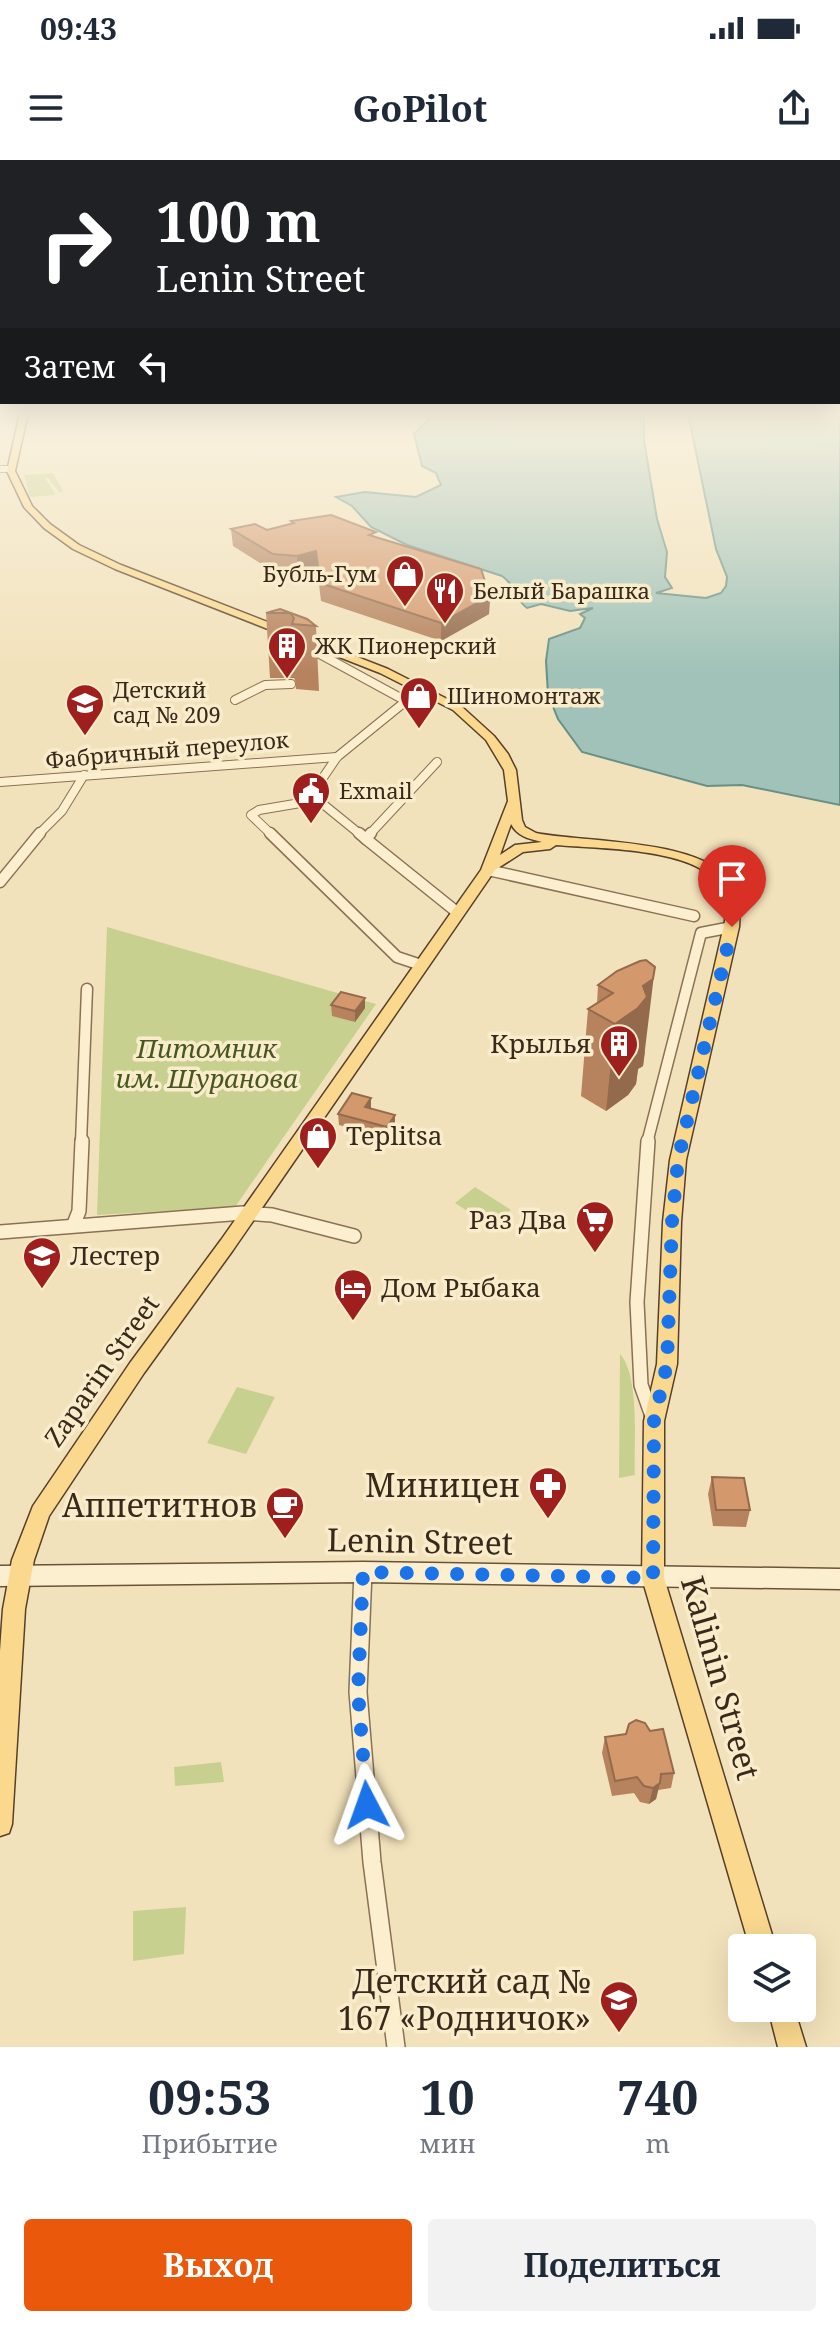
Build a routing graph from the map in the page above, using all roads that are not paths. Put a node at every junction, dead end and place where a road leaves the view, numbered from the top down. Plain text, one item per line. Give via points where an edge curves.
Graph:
1 (22, 497) edge
2 (260, 623) junction
3 (291, 684) dead end
4 (235, 700) dead end
5 (337, 757) junction
6 (437, 762) dead end
7 (84, 775) junction
8 (0, 782) edge
9 (514, 799) junction
10 (318, 800) junction
11 (366, 839) junction
12 (599, 846) junction
13 (488, 870) junction
14 (0, 882) edge
15 (458, 913) junction
16 (694, 916) dead end
17 (732, 927) junction
18 (421, 965) junction
19 (87, 989) dead end
20 (246, 1215) junction
21 (74, 1224) junction
22 (0, 1232) edge
23 (354, 1236) dead end
24 (654, 1421) junction
25 (363, 1572) junction
26 (10, 1576) edge
27 (653, 1578) junction
28 (840, 1579) edge
29 (0, 1824) edge
30 (759, 1934) edge
31 (785, 2022) edge
32 (396, 2047) edge
33 (792, 2047) edge

1 - 2 main road via 70,544
2 - 5 street via 406,701
2 - 9 main road via 408,681 457,708 502,754
3 - 4 street via 265,685
5 - 7 street, Фабричный переулок
5 - 10 street via 318,781
6 - 11 street
7 - 8 street, Фабричный переулок
7 - 14 street via 62,811
9 - 12 main road via 520,829 532,836
9 - 13 main road, Zaparin Street
10 - 11 street
10 - 18 street via 251,815 397,957
11 - 15 street
12 - 13 main road via 520,848
12 - 17 main road, Kalinin Street via 662,852 709,869 721,878 731,898
13 - 15 main road, Zaparin Street
13 - 16 street
15 - 18 main road, Zaparin Street
17 - 24 main road, Kalinin Street via 678,1160 667,1364
17 - 24 street, Kalinin Street via 701,933 646,1148 637,1302 641,1385
18 - 20 main road, Zaparin Street
19 - 21 street via 79,1211
20 - 21 street
20 - 23 street via 272,1215
20 - 26 main road, Zaparin Street via 40,1512 23,1560
21 - 22 street
24 - 27 main road, Kalinin Street
25 - 26 main road, Lenin Street
25 - 27 main road, Lenin Street
25 - 32 street via 358,1692 372,1862
26 - 29 main road, Zaparin Street via 14,1609
27 - 28 main road, Lenin Street
27 - 30 main road, Kalinin Street
31 - 33 main road

